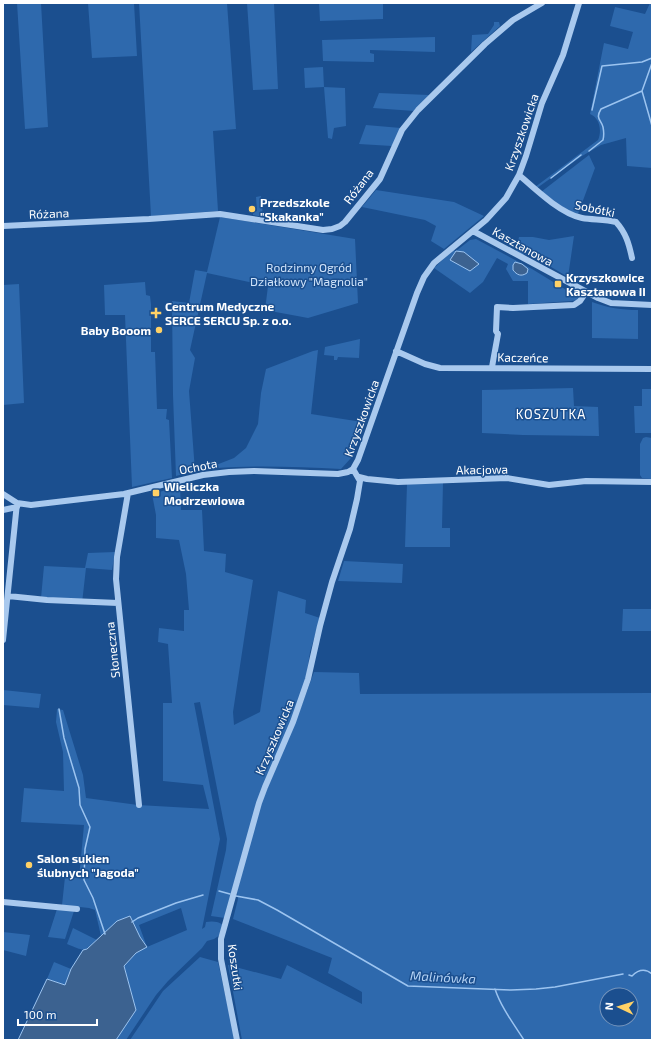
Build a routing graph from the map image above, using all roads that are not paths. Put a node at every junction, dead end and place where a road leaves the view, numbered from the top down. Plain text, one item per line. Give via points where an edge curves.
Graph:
1 (542, 3) edge
2 (579, 3) edge
3 (519, 175) junction
4 (3, 226) edge
5 (473, 231) junction
6 (632, 258) dead end
7 (586, 292) junction
8 (652, 306) edge
9 (396, 351) junction
10 (492, 367) junction
11 (652, 369) edge
12 (354, 469) junction
13 (359, 477) junction
14 (652, 482) edge
15 (3, 494) edge
16 (128, 494) junction
17 (17, 505) junction
18 (3, 510) edge
19 (8, 596) junction
20 (118, 603) junction
21 (3, 640) edge
22 (139, 805) dead end
23 (233, 898) joint
24 (3, 902) edge
25 (77, 909) dead end
26 (237, 1040) edge

1 - 4 street, Różana via 513,20 418,110 402,130 380,180 345,222 332,230 220,214
2 - 3 street, Krzyszkowicka via 563,55 542,103
3 - 5 street, Krzyszkowicka via 506,198
3 - 6 street, Sobótki via 568,214 616,222 628,240
5 - 7 street, Kasztanowa
5 - 9 street, Krzyszkowicka via 442,255 426,274
7 - 8 street, Kasztanowa via 611,303
7 - 10 street via 574,305 497,307 498,334
9 - 10 street, Kaczeńce via 440,368
9 - 12 street, Krzyszkowicka
10 - 11 street, Kaczeńce
12 - 13 street, Krzyszkowicka
12 - 16 street, Ochota via 338,474 254,471 212,474
13 - 14 street, Akacjowa via 398,482 507,478 549,485 592,481
13 - 23 street, Krzyszkowicka via 353,516 314,647 308,679 265,787
15 - 17 street
16 - 17 street, Ochota
16 - 20 street, Słoneczna via 117,563
17 - 18 street, Ochota
17 - 19 street
19 - 20 street
19 - 21 street
20 - 22 street, Słoneczna
23 - 26 street, Koszutki via 220,949
24 - 25 street

